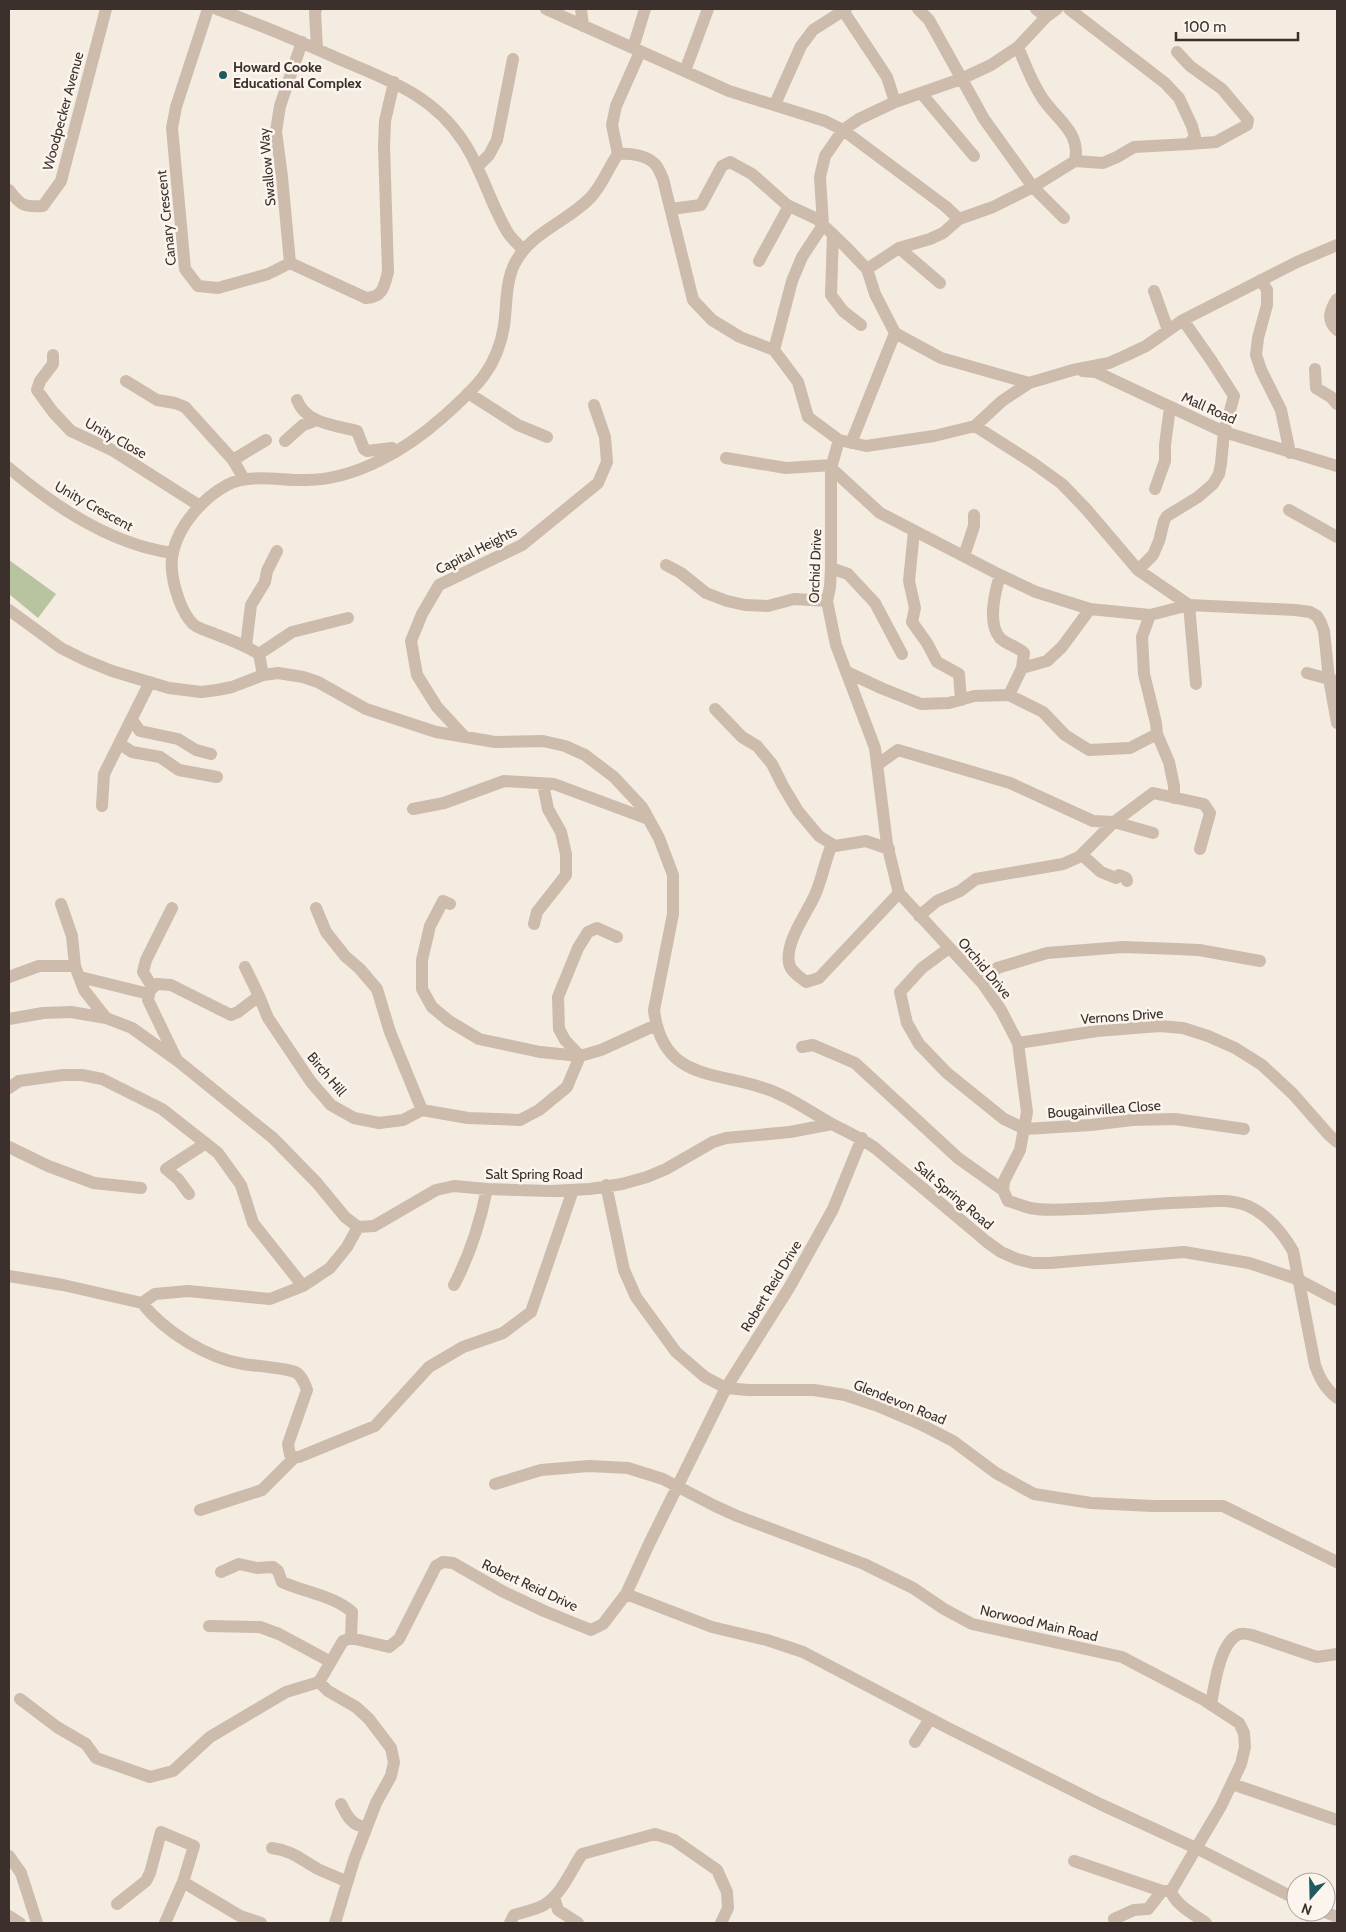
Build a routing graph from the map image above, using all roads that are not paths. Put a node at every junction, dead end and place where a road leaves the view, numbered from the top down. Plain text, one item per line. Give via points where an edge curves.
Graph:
1 (106, 9) edge
2 (208, 9) edge
3 (217, 9) edge
4 (316, 9) edge
5 (546, 9) edge
6 (581, 9) edge
7 (645, 9) edge
8 (708, 9) edge
9 (918, 9) edge
10 (1036, 9) edge
11 (1058, 9) edge
12 (1069, 9) edge
13 (844, 10) edge
14 (1046, 18) junction
15 (583, 26) junction
16 (302, 42) junction
17 (1018, 47) junction
18 (317, 49) junction
19 (637, 50) junction
20 (1178, 52) dead end
21 (513, 59) dead end
22 (685, 71) junction
23 (961, 79) junction
24 (394, 82) junction
25 (921, 93) junction
26 (895, 102) junction
27 (775, 104) junction
28 (843, 130) junction
29 (1189, 144) junction
30 (618, 154) junction
31 (974, 156) dead end
32 (1075, 161) junction
33 (478, 166) junction
34 (1033, 187) junction
35 (9, 190) edge
36 (790, 206) junction
37 (671, 209) junction
38 (1064, 218) dead end
39 (959, 219) junction
40 (823, 225) junction
41 (833, 234) junction
42 (1337, 245) edge
43 (899, 248) junction
44 (523, 250) junction
45 (760, 261) dead end
46 (290, 263) junction
47 (867, 269) junction
48 (1261, 280) junction
49 (940, 283) dead end
50 (1154, 291) dead end
51 (1337, 299) edge
52 (1183, 320) junction
53 (862, 325) dead end
54 (1168, 330) junction
55 (1337, 330) edge
56 (895, 333) junction
57 (774, 350) junction
58 (53, 355) dead end
59 (1315, 369) dead end
60 (1073, 370) junction
61 (126, 381) dead end
62 (1029, 383) junction
63 (468, 394) junction
64 (297, 400) dead end
65 (1337, 404) edge
66 (594, 405) dead end
67 (1170, 407) junction
68 (317, 420) junction
69 (974, 426) junction
70 (1224, 432) junction
71 (547, 437) dead end
72 (266, 440) dead end
73 (285, 441) dead end
74 (845, 441) junction
75 (402, 447) junction
76 (1290, 453) junction
77 (726, 458) dead end
78 (233, 460) junction
79 (832, 466) junction
80 (1337, 466) edge
81 (9, 468) edge
82 (244, 479) junction
83 (1155, 489) dead end
84 (200, 506) junction
85 (1289, 510) dead end
86 (974, 515) dead end
87 (914, 531) junction
88 (1337, 537) edge
89 (278, 552) dead end
90 (173, 553) junction
91 (964, 556) junction
92 (666, 565) dead end
93 (831, 568) junction
94 (1138, 570) junction
95 (1000, 575) junction
96 (827, 601) junction
97 (1189, 605) junction
98 (1090, 609) junction
99 (9, 610) edge
100 (313, 614) dead end
101 (1150, 615) junction
102 (348, 618) dead end
103 (305, 629) junction
104 (246, 646) junction
105 (259, 654) junction
106 (902, 654) dead end
107 (1022, 668) junction
108 (847, 672) junction
109 (1307, 673) dead end
110 (264, 675) junction
111 (1333, 680) edge
112 (150, 682) junction
113 (1196, 684) dead end
114 (1009, 695) junction
115 (961, 700) junction
116 (715, 709) dead end
117 (132, 720) junction
118 (1337, 723) edge
119 (1157, 734) junction
120 (464, 736) junction
121 (120, 744) junction
122 (211, 754) dead end
123 (877, 765) junction
124 (217, 777) dead end
125 (543, 784) junction
126 (1174, 798) junction
127 (102, 806) dead end
128 (413, 809) dead end
129 (648, 819) junction
130 (1114, 822) junction
131 (1153, 833) dead end
132 (832, 844) junction
133 (889, 849) junction
134 (1200, 849) dead end
135 (1082, 855) junction
136 (1128, 881) dead end
137 (899, 893) junction
138 (61, 904) dead end
139 (450, 904) dead end
140 (172, 908) dead end
141 (316, 908) dead end
142 (919, 916) junction
143 (534, 924) dead end
144 (617, 938) dead end
145 (949, 948) junction
146 (1260, 961) dead end
147 (245, 967) dead end
148 (78, 972) junction
149 (9, 977) edge
150 (983, 984) junction
151 (151, 991) junction
152 (259, 996) junction
153 (106, 1018) junction
154 (9, 1019) edge
155 (656, 1025) junction
156 (1018, 1044) junction
157 (802, 1047) dead end
158 (580, 1056) junction
159 (178, 1061) junction
160 (9, 1088) edge
161 (422, 1110) junction
162 (832, 1124) junction
163 (1025, 1129) junction
164 (1244, 1130) dead end
165 (862, 1138) junction
166 (1337, 1142) edge
167 (206, 1143) junction
168 (9, 1147) edge
169 (606, 1185) junction
170 (141, 1188) dead end
171 (487, 1190) junction
172 (573, 1190) junction
173 (1003, 1190) junction
174 (189, 1194) dead end
175 (358, 1227) junction
176 (9, 1276) edge
177 (1297, 1278) junction
178 (304, 1286) junction
179 (454, 1286) dead end
180 (1337, 1300) edge
181 (142, 1303) junction
182 (726, 1388) junction
183 (1337, 1398) edge
184 (294, 1457) junction
185 (495, 1484) dead end
186 (677, 1487) junction
187 (200, 1510) dead end
188 (1337, 1562) edge
189 (221, 1572) dead end
190 (626, 1594) junction
191 (209, 1626) dead end
192 (351, 1638) junction
193 (1337, 1654) edge
194 (331, 1662) junction
195 (319, 1682) junction
196 (20, 1699) dead end
197 (1211, 1705) junction
198 (930, 1719) junction
199 (915, 1742) dead end
200 (1232, 1784) junction
201 (341, 1804) dead end
202 (1337, 1820) edge
203 (366, 1827) junction
204 (272, 1848) dead end
205 (1198, 1849) junction
206 (9, 1856) edge
207 (1074, 1861) dead end
208 (183, 1882) junction
209 (347, 1882) junction
210 (1167, 1891) junction
211 (1286, 1894) edge
212 (554, 1896) junction
213 (116, 1904) dead end
214 (9, 1916) edge
215 (239, 1919) edge
216 (1114, 1919) dead end
217 (339, 1922) edge
218 (20, 1923) edge
219 (37, 1923) edge
220 (165, 1923) edge
221 (261, 1923) edge
222 (510, 1923) edge
223 (578, 1923) edge
224 (721, 1923) edge
225 (1206, 1923) edge

1 - 35 street, Woodpecker Avenue via 61,181 43,206 27,207
2 - 46 street, Canary Crescent via 172,128 185,269 198,286 218,288 268,274
3 - 16 street
4 - 18 street
5 - 15 street
6 - 15 street
7 - 19 street
8 - 22 street
9 - 23 street via 929,20
10 - 14 street
11 - 14 street
12 - 29 street via 1165,83 1179,98 1195,138
13 - 26 street via 887,77
13 - 27 street via 813,30 801,46
14 - 17 street
15 - 19 street
16 - 18 street
16 - 46 street, Swallow Way via 280,106 276,131
17 - 23 street
17 - 32 street via 1043,99 1068,127 1077,151
18 - 24 street
19 - 22 street
19 - 30 street via 612,125
20 - 29 street via 1190,66 1222,89 1248,120 1247,125 1216,142
21 - 33 street via 497,140
22 - 27 street via 729,90
23 - 25 street
23 - 34 street via 984,119
24 - 33 street via 447,119
24 - 46 street via 385,121 388,272 382,290 375,298 366,298
25 - 26 street
25 - 31 street
26 - 28 street
27 - 28 street via 824,120
28 - 39 street
28 - 40 street via 825,156 820,177
29 - 32 street via 1134,147 1103,163
30 - 37 street via 630,153 655,164 663,178
30 - 44 street via 591,197
32 - 34 street
33 - 44 street via 508,233
34 - 38 street
34 - 39 street
36 - 37 street via 752,174 730,162 722,166 701,205
36 - 40 street
36 - 45 street
37 - 57 street via 693,300 712,320 740,337
39 - 43 street via 943,233
40 - 41 street
40 - 57 street via 802,257 792,281
41 - 47 street
41 - 53 street via 832,295 843,311
42 - 48 street
43 - 47 street
43 - 49 street
44 - 63 street via 513,265 498,354
47 - 56 street
48 - 52 street
48 - 76 street via 1267,290 1267,305 1256,355 1281,410
50 - 54 street
51 - 55 street via 1330,318
52 - 54 street
52 - 70 street via 1234,396
54 - 60 street via 1146,346 1108,363
56 - 62 street via 941,358
56 - 74 street, Orchid Drive
57 - 74 street via 798,382 808,417
58 - 84 street, Unity Close via 53,364 37,390 71,431 112,450
59 - 65 street via 1316,388
60 - 62 street
60 - 67 street, Mall Road via 1096,372
61 - 78 street via 158,400 185,408
62 - 69 street
63 - 71 street via 518,425
63 - 75 street
64 - 68 street via 302,410
66 - 120 street, Capital Heights via 605,437 607,462 598,483 522,545 439,585 411,641 417,675 437,707
67 - 70 street, Mall Road
67 - 83 street via 1165,461
68 - 73 street via 303,425
68 - 75 street via 357,431 367,451
69 - 74 street via 934,436 866,446
69 - 94 street via 1062,484
70 - 76 street, Mall Road
70 - 94 street via 1221,464 1213,484 1167,516 1153,555
72 - 78 street
74 - 79 street, Orchid Drive
75 - 82 street via 374,463 328,478
76 - 80 street, Mall Road
77 - 79 street via 786,468
78 - 82 street
79 - 87 street via 880,513
79 - 93 street, Orchid Drive
81 - 90 street, Unity Crescent via 62,507 119,539 150,550
82 - 84 street via 213,494
84 - 90 street via 187,521
85 - 88 street
86 - 91 street via 974,526
87 - 91 street
87 - 115 street via 909,581 915,608 912,622 937,662 959,674
89 - 104 street via 251,605
90 - 104 street via 176,592 192,623
91 - 95 street
92 - 96 street via 706,593 736,603 768,606 794,599
93 - 96 street, Orchid Drive
93 - 106 street via 848,574 875,603
94 - 97 street
95 - 98 street via 1036,592
95 - 107 street via 994,596 994,625 1000,637 1024,653
96 - 108 street, Orchid Drive via 836,644
97 - 101 street
97 - 111 street via 1310,612 1317,616 1324,631
97 - 113 street
98 - 101 street
98 - 107 street via 1062,647 1047,661
99 - 112 street via 61,648 84,660
100 - 103 street
101 - 119 street via 1142,637 1143,665
102 - 103 street
103 - 105 street via 292,632
104 - 105 street
105 - 110 street
107 - 114 street
108 - 115 street via 921,704
108 - 123 street, Orchid Drive via 875,748
109 - 111 street
110 - 112 street via 232,687 200,692
110 - 120 street via 278,673 303,677 366,709 436,732
111 - 118 street
112 - 117 street
114 - 115 street via 974,696
114 - 119 street via 1043,712 1065,735 1089,750 1130,748
116 - 132 street via 772,764 798,811 819,836
117 - 121 street
117 - 122 street via 140,731 178,738 196,750
119 - 126 street via 1169,762
120 - 129 street via 495,742 543,741 566,746 601,766 625,788
121 - 124 street via 132,752 160,757 179,770
121 - 127 street via 104,774
123 - 130 street via 898,750 1010,783 1094,821
123 - 133 street, Orchid Drive
125 - 128 street via 504,781 444,803
125 - 129 street via 554,784
125 - 143 street via 548,809 561,832 566,876 537,912
126 - 130 street via 1153,793
126 - 134 street via 1204,804 1210,813
129 - 155 street via 673,875 674,914 654,1010
130 - 131 street
130 - 135 street
132 - 133 street via 866,841
132 - 137 street via 815,895 789,953 792,970 806,982 819,978
133 - 137 street, Orchid Drive
135 - 136 street via 1102,872 1116,878 1119,875
135 - 142 street via 1063,864 976,879 960,891 937,901
137 - 142 street, Orchid Drive
138 - 148 street via 72,936
139 - 158 street via 443,901 438,909 430,926 422,960 422,989 432,1007 448,1021 479,1039 540,1052
140 - 151 street via 146,960 143,972
141 - 161 street via 326,932 377,989 390,1032
142 - 145 street, Orchid Drive
144 - 158 street via 597,928 588,932 558,997 559,1029
145 - 150 street, Orchid Drive
145 - 163 street via 922,968 900,992 907,1023 919,1044 947,1073 1004,1119
146 - 150 street via 1177,949 1123,947 1047,953 997,968
147 - 152 street, Birch Hill
148 - 149 street via 39,966
148 - 151 street
148 - 153 street via 84,990
150 - 156 street, Orchid Drive
151 - 152 street via 157,984 171,985 231,1015
151 - 159 street via 148,1000
152 - 161 street, Birch Hill via 282,1040 331,1105 354,1118 379,1123 403,1120
153 - 154 street via 71,1012
153 - 159 street via 132,1028
155 - 158 street
155 - 162 street via 662,1041 684,1064 710,1076 748,1083 779,1094
156 - 163 street, Orchid Drive
156 - 166 street, Vernons Drive via 1097,1031 1160,1026 1191,1031 1235,1048 1262,1065 1294,1094
157 - 173 street via 813,1045 855,1063 958,1158
158 - 161 street via 567,1087 539,1110 520,1120 468,1118
159 - 175 street via 273,1138
160 - 167 street via 19,1082 63,1075 102,1078 162,1109
162 - 165 street, Salt Spring Road
162 - 169 street, Salt Spring Road via 726,1138 647,1177
163 - 164 street, Bougainvillea Close via 1175,1119
163 - 173 street, Orchid Drive
165 - 177 street, Salt Spring Road via 987,1242 1017,1259 1050,1263 1184,1252 1249,1263
165 - 182 street, Robert Reid Drive via 833,1209 789,1288
167 - 174 street via 166,1169
167 - 178 street via 218,1153 240,1185 253,1224
168 - 170 street via 94,1183
169 - 172 street, Salt Spring Road
169 - 182 street, Glendevon Road via 624,1270 636,1297 676,1352 705,1377
171 - 172 street, Salt Spring Road
171 - 175 street, Salt Spring Road via 454,1186 436,1190 374,1226
171 - 179 street via 480,1222
172 - 184 street via 532,1312 503,1333 463,1347 429,1367 375,1426
173 - 177 street via 1008,1201 1048,1210 1234,1202 1266,1216 1276,1227 1293,1251
175 - 178 street via 330,1268
176 - 181 street
177 - 180 street, Salt Spring Road
177 - 183 street via 1315,1365 1328,1390
178 - 181 street via 270,1299 188,1291 155,1294
181 - 184 street via 153,1317 207,1353 224,1360 296,1373 303,1380 307,1390 288,1444 290,1455
182 - 186 street, Robert Reid Drive
182 - 188 street, Glendevon Road via 814,1390 845,1395 878,1406 953,1441 996,1473 1034,1494 1091,1503 1223,1506
184 - 187 street via 262,1490
185 - 186 street, Norwood Main Road via 541,1470 588,1466 628,1468
186 - 190 street, Robert Reid Drive
186 - 197 street, Norwood Main Road via 737,1516 864,1564 972,1624 1122,1656
189 - 192 street via 240,1564 273,1567 282,1582 328,1598 352,1612
190 - 192 street, Robert Reid Drive via 603,1624 590,1630 519,1599 453,1563 443,1562 436,1566 398,1639 389,1647
190 - 198 street via 712,1627 803,1652
191 - 194 street via 260,1627 280,1634
192 - 194 street via 343,1640
193 - 197 street via 1317,1657 1241,1634 1232,1639 1217,1669
194 - 195 street
195 - 196 street via 286,1692 210,1736 173,1771 150,1777 96,1758 86,1744
195 - 203 street via 363,1713 391,1748 394,1762 391,1776
197 - 200 street, Norwood Main Road via 1238,1723 1244,1734 1245,1747
198 - 199 street
198 - 205 street
200 - 202 street
200 - 205 street, Norwood Main Road
201 - 203 street via 348,1818 358,1826
203 - 209 street
204 - 209 street via 296,1855
205 - 210 street, Norwood Main Road
205 - 211 street
206 - 219 street via 21,1873
207 - 210 street
208 - 213 street via 194,1846 161,1832 146,1881
208 - 215 street
208 - 220 street
209 - 217 street
210 - 216 street, Norwood Main Road via 1148,1909 1134,1910
210 - 225 street
212 - 222 street via 542,1906 514,1915
212 - 223 street via 558,1910
212 - 224 street via 582,1854 655,1834 674,1840 717,1870 727,1892 728,1908
214 - 218 street
215 - 221 street

